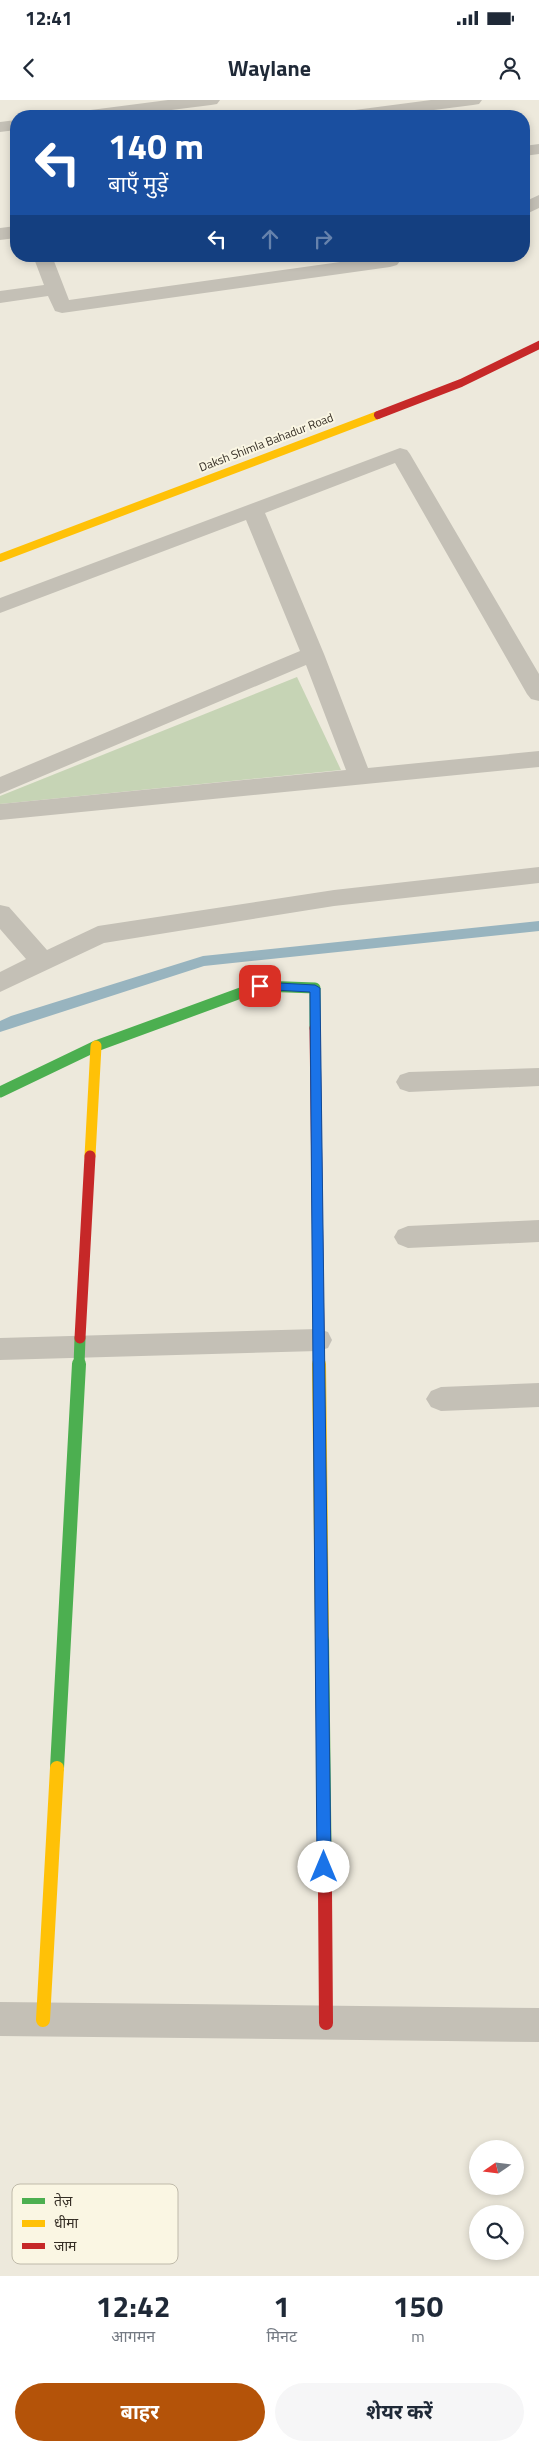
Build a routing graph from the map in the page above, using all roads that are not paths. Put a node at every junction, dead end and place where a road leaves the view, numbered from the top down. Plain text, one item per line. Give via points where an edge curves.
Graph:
1 (211, 100) edge
2 (473, 100) edge
3 (131, 110) edge
4 (394, 110) edge
5 (45, 262) edge
6 (383, 262) edge
7 (56, 289) junction
8 (0, 297) edge
9 (539, 346) edge
10 (253, 510) junction
11 (0, 558) edge
12 (0, 606) edge
13 (313, 654) junction
14 (539, 694) edge
15 (539, 759) edge
16 (360, 777) junction
17 (0, 786) edge
18 (0, 812) edge
19 (539, 874) edge
20 (0, 913) edge
21 (43, 962) junction
22 (0, 983) edge
23 (96, 1046) junction
24 (539, 1077) edge
25 (409, 1082) dead end
26 (0, 1092) edge
27 (539, 1231) edge
28 (408, 1237) dead end
29 (318, 1340) junction
30 (80, 1347) junction
31 (0, 1349) edge
32 (539, 1395) edge
33 (440, 1398) dead end
34 (0, 2019) edge
35 (43, 2020) junction
36 (326, 2023) junction
37 (539, 2025) edge

1 - 3 street
2 - 4 street
5 - 7 street
6 - 7 street via 62,308
7 - 8 street
9 - 11 street, Daksh Shimla Bahadur Road via 461,384
10 - 12 street
10 - 13 street
10 - 14 street via 400,454
13 - 16 street
13 - 17 street
15 - 16 street
16 - 18 street
19 - 21 street via 334,898 98,935
20 - 21 street
21 - 22 street
23 - 26 street
23 - 29 street via 260,986 315,988
23 - 30 street
24 - 25 street
27 - 28 street
29 - 30 street
29 - 36 street
30 - 31 street
30 - 35 street
32 - 33 street
34 - 35 street
35 - 36 street
36 - 37 street

